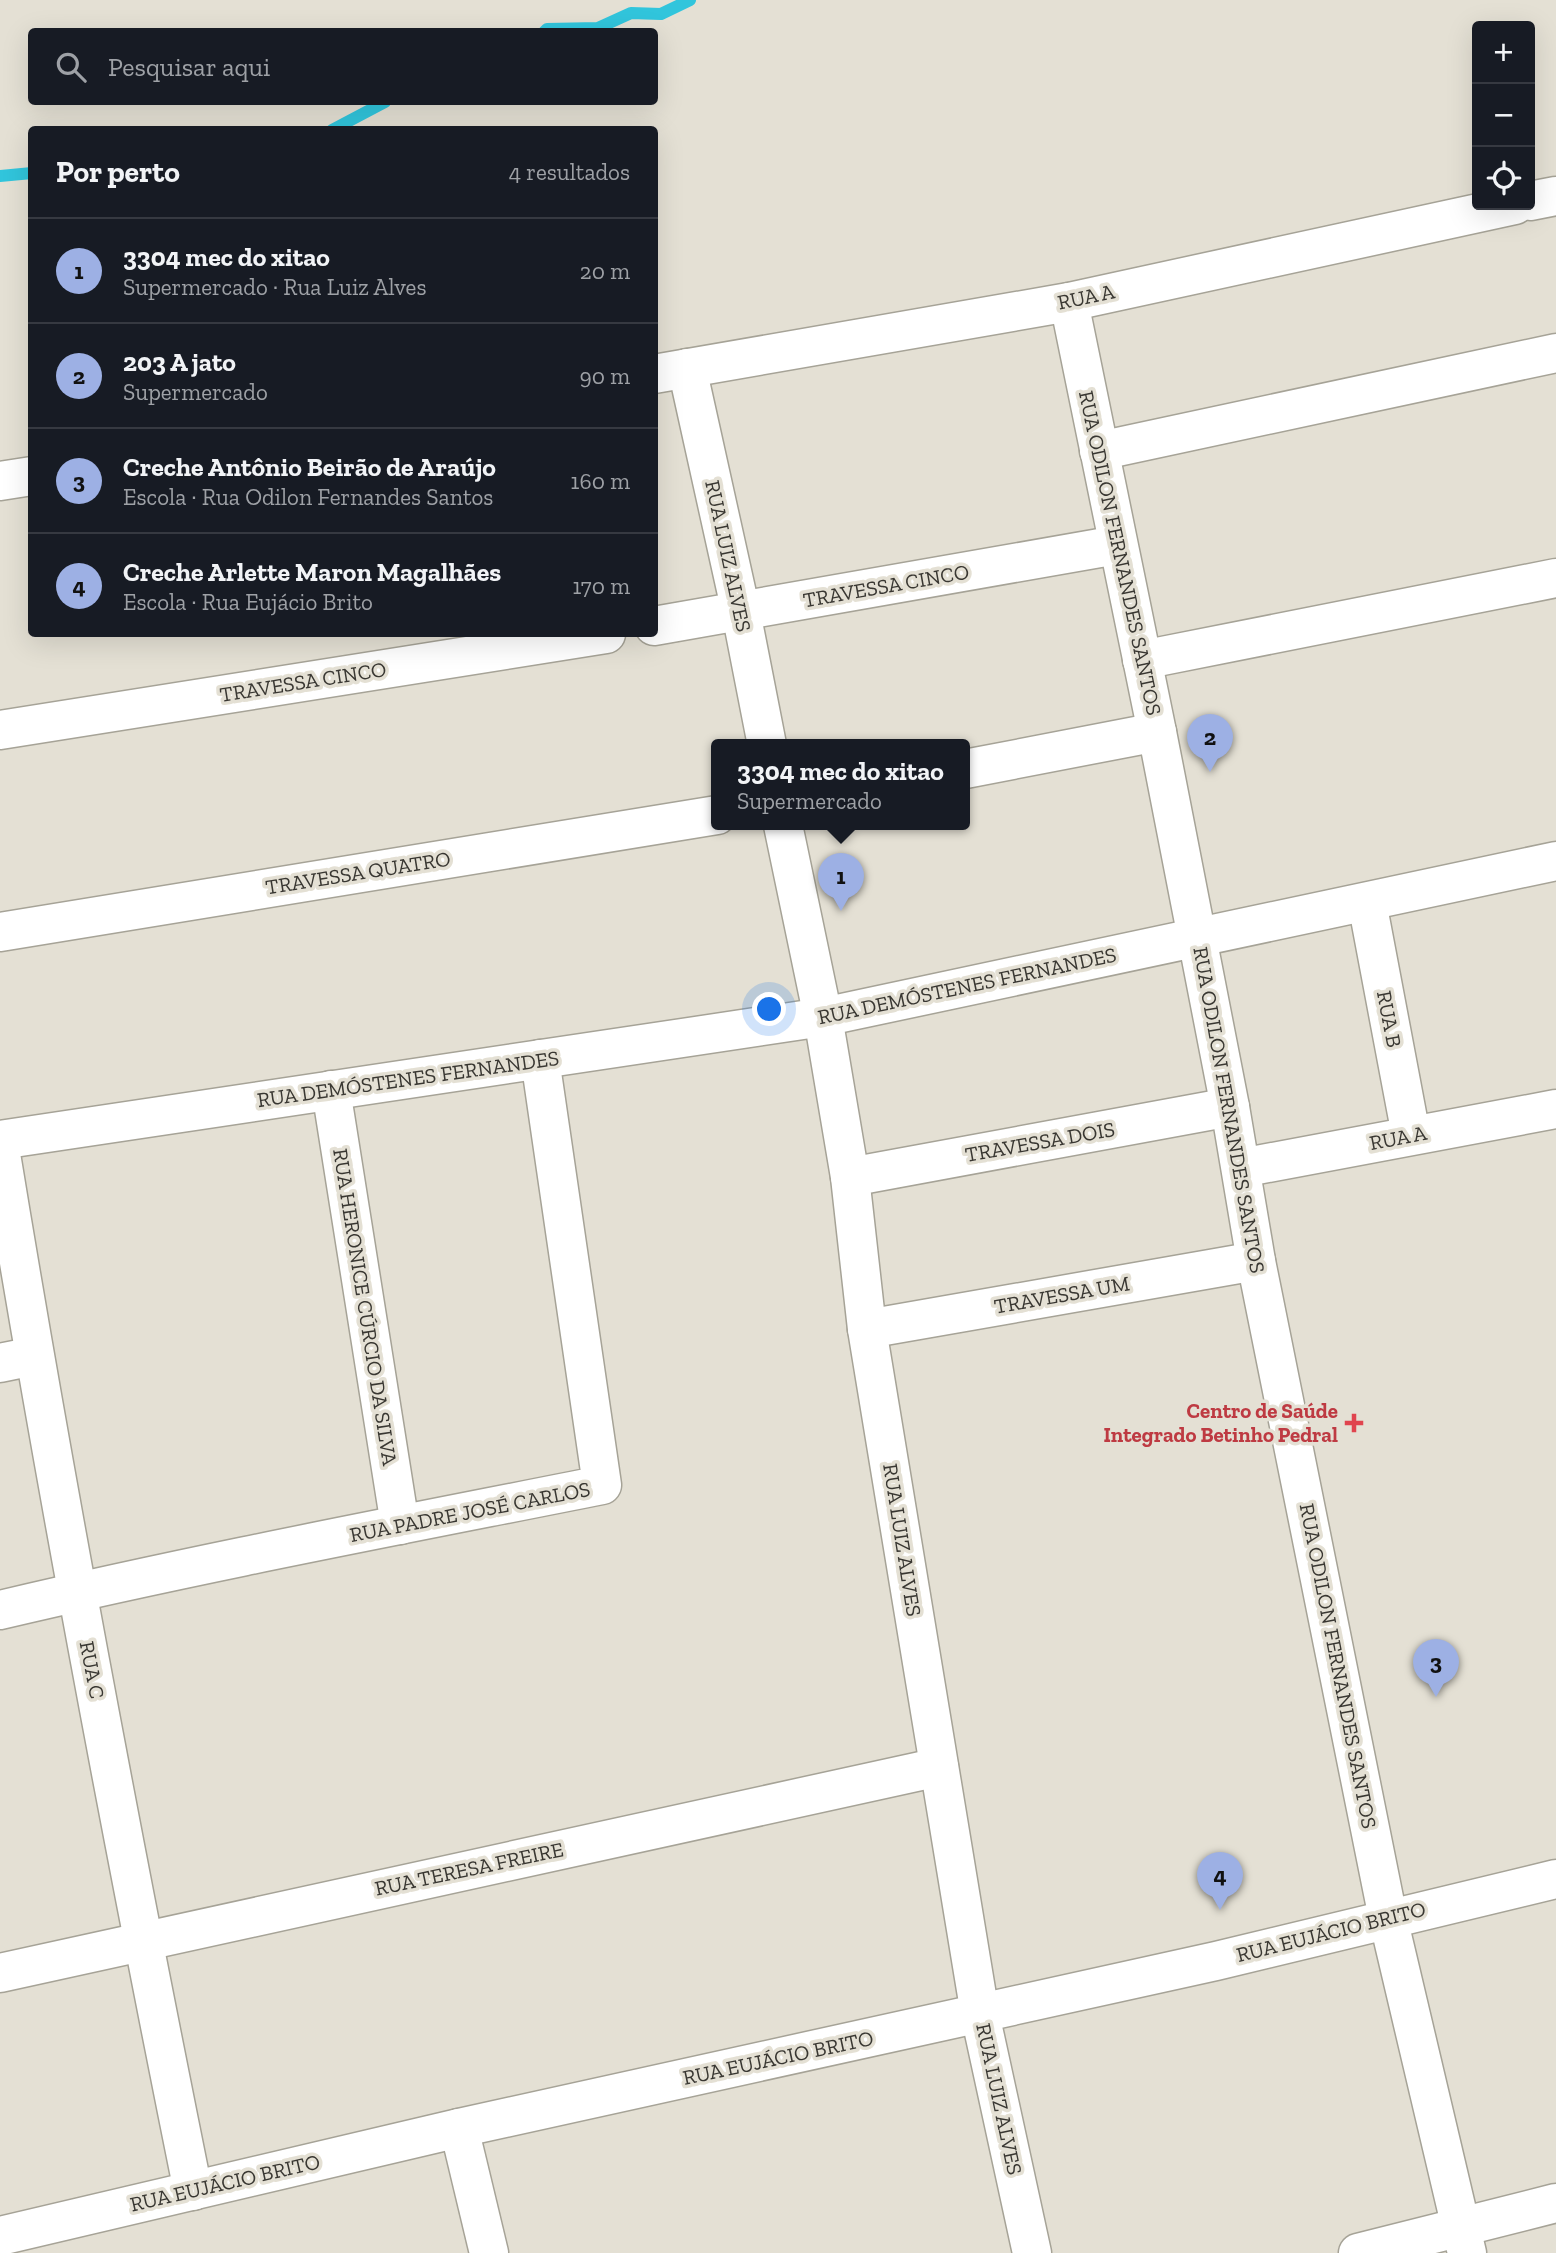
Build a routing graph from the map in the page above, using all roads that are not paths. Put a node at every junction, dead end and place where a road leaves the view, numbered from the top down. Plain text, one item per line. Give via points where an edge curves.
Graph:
1 (1556, 196) edge
2 (1535, 200) edge
3 (1492, 210) edge
4 (1069, 302) junction
5 (1556, 353) edge
6 (671, 371) edge
7 (1099, 452) junction
8 (28, 477) edge
9 (0, 481) edge
10 (1117, 545) junction
11 (1556, 578) edge
12 (741, 612) junction
13 (658, 625) edge
14 (587, 637) edge
15 (1142, 660) junction
16 (0, 730) edge
17 (1157, 732) junction
18 (766, 739) edge
19 (970, 768) edge
20 (711, 816) edge
21 (784, 830) edge
22 (1556, 861) edge
23 (1367, 902) junction
24 (0, 932) edge
25 (1197, 938) junction
26 (822, 1017) junction
27 (540, 1059) junction
28 (331, 1090) junction
29 (1230, 1107) junction
30 (1556, 1110) edge
31 (1411, 1135) junction
32 (0, 1140) edge
33 (0, 1148) edge
34 (1241, 1168) junction
35 (850, 1177) junction
36 (1256, 1261) junction
37 (867, 1329) junction
38 (17, 1360) edge
39 (400, 1525) junction
40 (77, 1592) junction
41 (0, 1610) edge
42 (939, 1767) junction
43 (1556, 1879) edge
44 (1388, 1918) junction
45 (143, 1940) junction
46 (0, 1973) edge
47 (980, 2014) junction
48 (459, 2129) junction
49 (193, 2191) junction
50 (1556, 2203) edge
51 (0, 2236) edge
52 (58, 2238) edge
53 (1464, 2240) edge
54 (489, 2253) edge
55 (1032, 2253) edge
56 (1358, 2253) edge

1 - 2 street
3 - 4 street, RUA A
4 - 6 street, RUA A
4 - 7 street, RUA ODILON FERNANDES SANTOS
5 - 7 street
6 - 12 street, RUA LUIZ ALVES
7 - 10 street, RUA ODILON FERNANDES SANTOS
8 - 9 street
10 - 12 street, TRAVESSA CINCO
10 - 15 street, RUA ODILON FERNANDES SANTOS
11 - 15 street
12 - 13 street, TRAVESSA CINCO
12 - 18 street, RUA LUIZ ALVES
14 - 16 street, TRAVESSA CINCO
15 - 17 street, RUA ODILON FERNANDES SANTOS
17 - 19 street
17 - 25 street, RUA ODILON FERNANDES SANTOS
20 - 24 street, TRAVESSA QUATRO
21 - 26 street, RUA LUIZ ALVES
22 - 23 street, RUA DEMÓSTENES FERNANDES
23 - 25 street, RUA DEMÓSTENES FERNANDES
23 - 31 street, RUA B
25 - 26 street, RUA DEMÓSTENES FERNANDES
25 - 29 street, RUA ODILON FERNANDES SANTOS
26 - 27 street, RUA DEMÓSTENES FERNANDES
26 - 35 street, RUA LUIZ ALVES
27 - 28 street, RUA DEMÓSTENES FERNANDES
27 - 39 street, RUA PADRE JOSÉ CARLOS via 602,1485
28 - 32 street, RUA DEMÓSTENES FERNANDES
28 - 39 street, RUA HERONICE CÚRCIO DA SILVA
29 - 34 street, RUA ODILON FERNANDES SANTOS
29 - 35 street, TRAVESSA DOIS
30 - 31 street, RUA A
31 - 34 street, RUA A
33 - 38 street, RUA C
34 - 36 street, RUA ODILON FERNANDES SANTOS
35 - 37 street, RUA LUIZ ALVES
36 - 37 street, TRAVESSA UM
36 - 44 street, RUA ODILON FERNANDES SANTOS
37 - 42 street, RUA LUIZ ALVES
38 - 40 street, RUA C
39 - 40 street, RUA PADRE JOSÉ CARLOS
40 - 41 street, RUA PADRE JOSÉ CARLOS
40 - 45 street, RUA C
42 - 45 street, RUA TERESA FREIRE
42 - 47 street, RUA LUIZ ALVES
43 - 44 street, RUA EUJÁCIO BRITO
44 - 47 street, RUA EUJÁCIO BRITO
44 - 53 street, RUA ODILON FERNANDES SANTOS
45 - 46 street, RUA TERESA FREIRE
45 - 49 street, RUA C
47 - 48 street, RUA EUJÁCIO BRITO
47 - 55 street, RUA LUIZ ALVES
48 - 49 street, RUA EUJÁCIO BRITO
48 - 54 street
49 - 52 street, RUA EUJÁCIO BRITO
50 - 53 street
51 - 52 street, RUA EUJÁCIO BRITO
53 - 56 street

